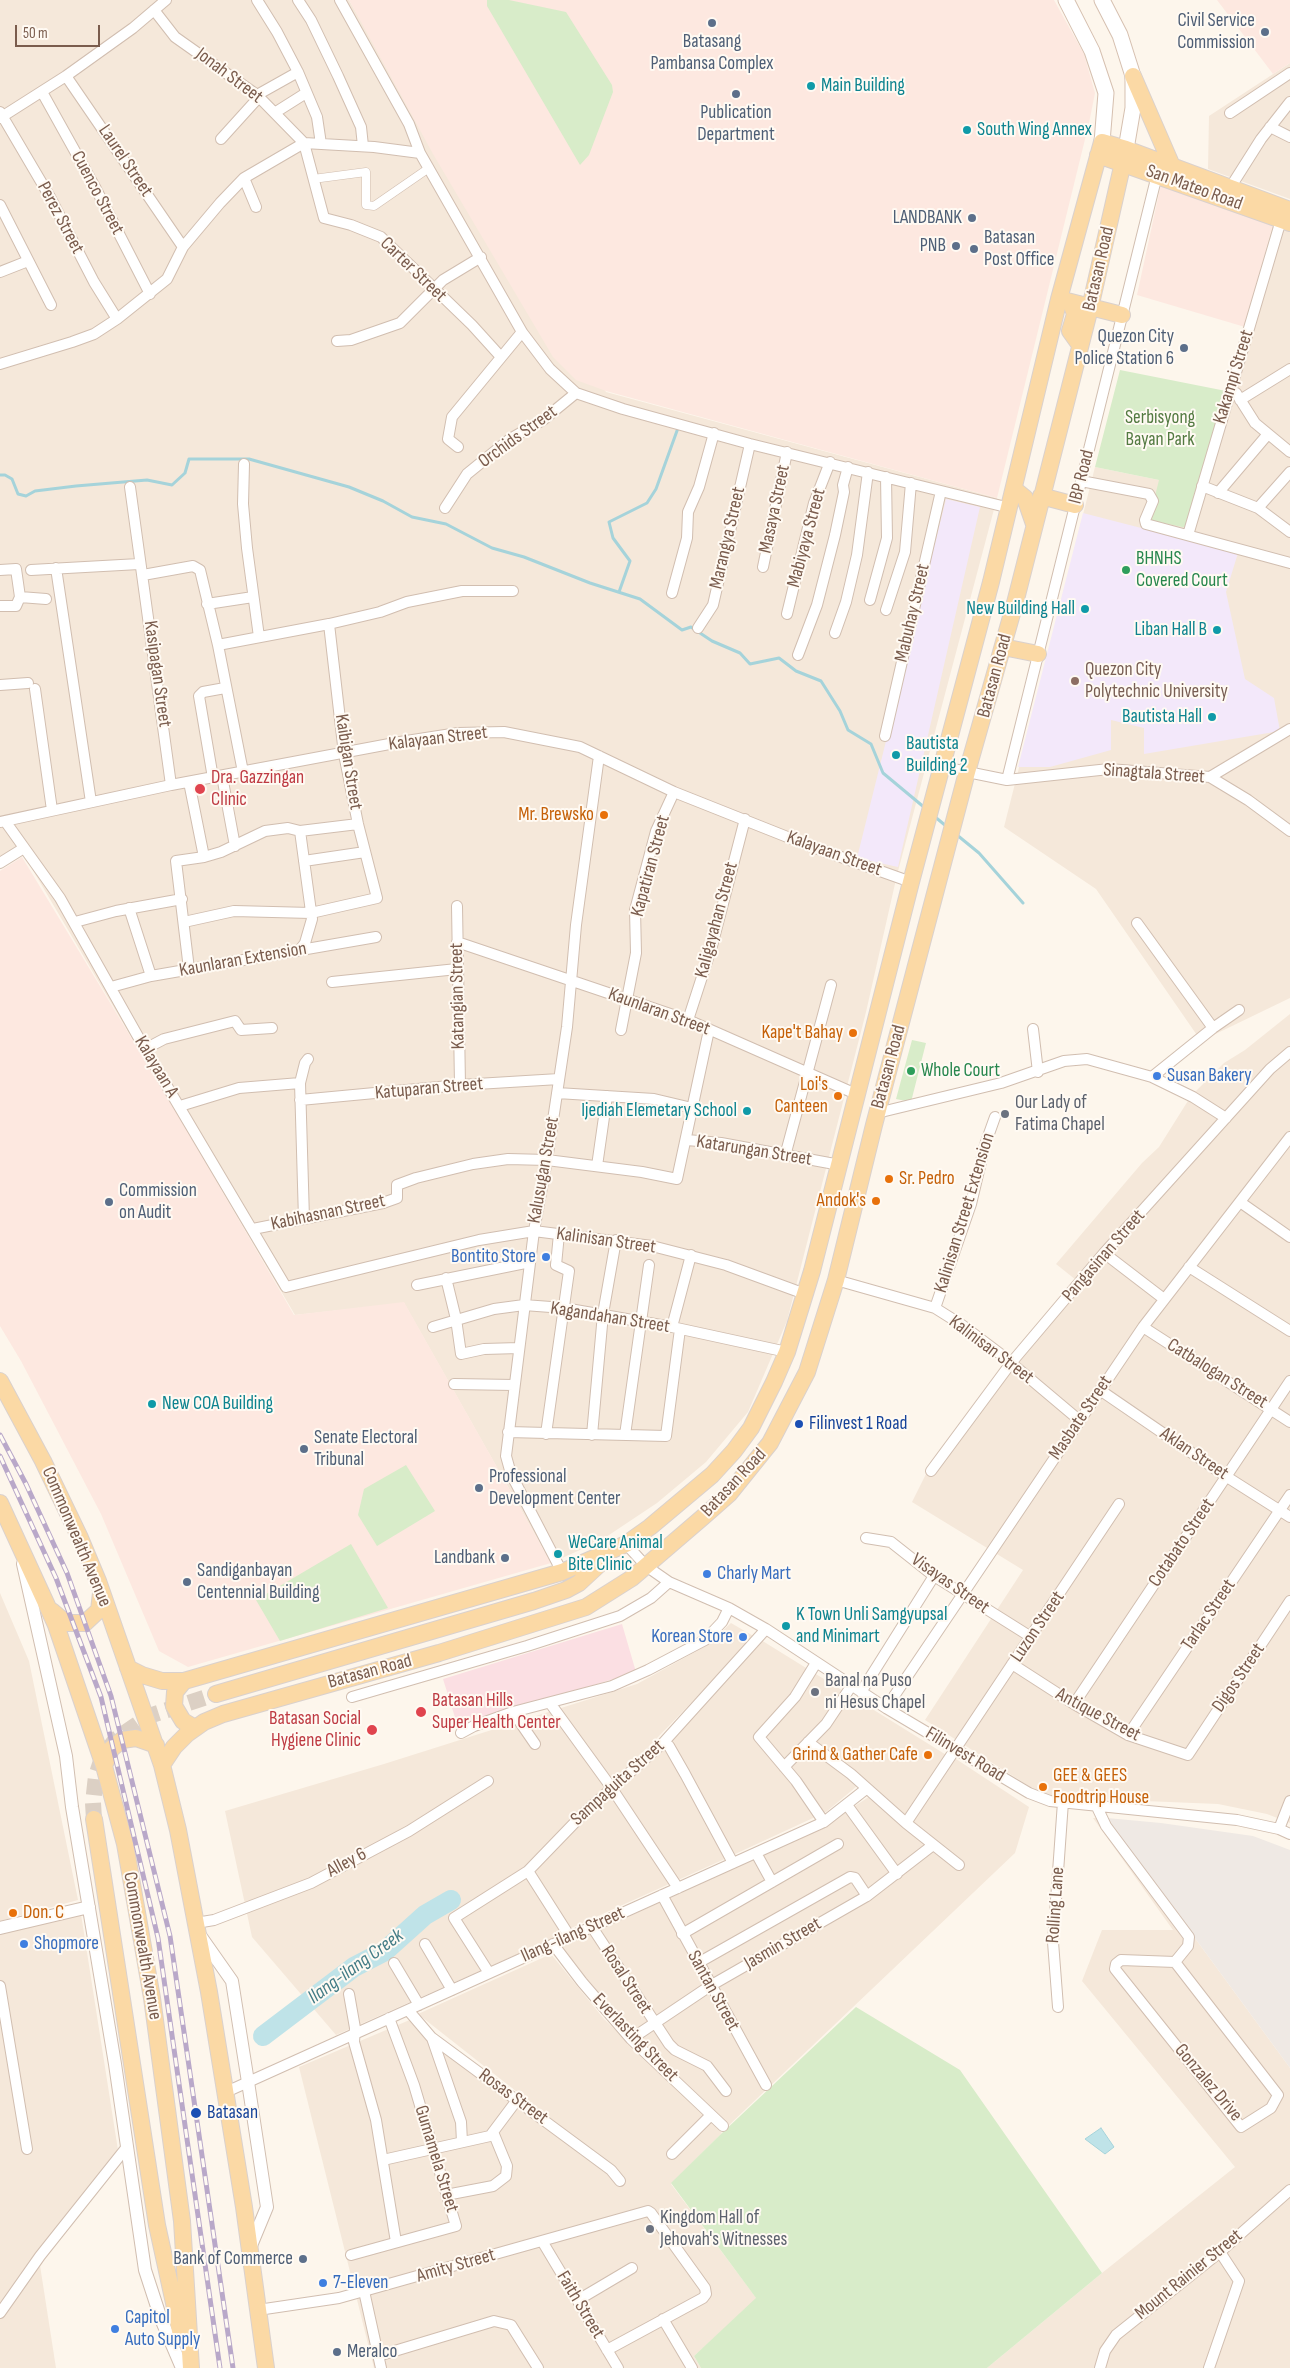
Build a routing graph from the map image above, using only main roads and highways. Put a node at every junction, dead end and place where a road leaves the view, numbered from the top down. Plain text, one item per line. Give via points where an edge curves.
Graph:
1 (1066, 0) edge
2 (1102, 0) edge
3 (1133, 76) junction
4 (1100, 148) junction
5 (1125, 156) junction
6 (1172, 166) junction
7 (1287, 218) edge
8 (1065, 301) junction
9 (1090, 308) junction
10 (1122, 315) road end
11 (1080, 344) junction
12 (1014, 489) junction
13 (1042, 496) junction
14 (1075, 504) road end
15 (1034, 524) junction
16 (1003, 647) junction
17 (1038, 654) road end
18 (0, 1381) edge
19 (0, 1503) edge
20 (611, 1552) junction
21 (98, 1581) junction
22 (48, 1605) junction
23 (128, 1668) junction
24 (184, 1680) junction
25 (216, 1694) tunnel mouth
26 (195, 1728) junction
27 (156, 1745) junction
28 (162, 1765) junction
29 (104, 1766) junction
30 (94, 1819) tunnel mouth
31 (190, 2368) edge
32 (266, 2368) edge

1 - 4 main road, Batasan Road via 1092,51 1106,93
2 - 3 main road, Batasan Road via 1120,35
3 - 5 main road, Batasan Road via 1133,108
3 - 6 main road
4 - 5 main road, San Mateo Road
4 - 8 main road, Batasan Road
5 - 6 main road, San Mateo Road
5 - 7 main road, San Mateo Road via 1157,174
5 - 9 main road, Batasan Road
6 - 7 main road, San Mateo Road via 1230,188
8 - 9 main road
8 - 11 main road via 1075,311 1070,330
8 - 12 main road, Batasan Road
9 - 10 main road
9 - 11 main road, Batasan Road
11 - 13 main road, Batasan Road
12 - 15 main road via 1025,498
12 - 20 main road, Batasan Road via 840,1165 787,1352 751,1428 734,1451 697,1488 626,1544
13 - 14 main road
13 - 15 main road, Batasan Road
15 - 16 main road, Batasan Road
16 - 17 main road
16 - 26 main road, Batasan Road via 877,1113 836,1280 807,1372 770,1443 729,1494 646,1566 606,1596 586,1606 419,1658 240,1708
18 - 21 main road, Commonwealth Avenue via 43,1461
19 - 22 main road, Commonwealth Avenue
20 - 24 main road, Batasan Road via 562,1572
20 - 25 main road via 566,1590 534,1602
21 - 22 main road via 101,1604 95,1616 84,1623 66,1623 55,1616
21 - 23 main road, Commonwealth Avenue
22 - 29 main road, Commonwealth Avenue
23 - 24 main road, Batasan Road via 162,1681
23 - 27 main road, Commonwealth Avenue
24 - 26 main road via 176,1692 174,1706 184,1721
26 - 28 main road, Batasan Road via 178,1742
27 - 28 main road, Commonwealth Avenue
27 - 29 main road via 136,1738 122,1740 111,1749
28 - 32 main road, Commonwealth Avenue via 178,1830 226,2092
29 - 31 main road, Commonwealth Avenue via 124,1844 152,1998 182,2220
30 - 31 main road via 157,2225

